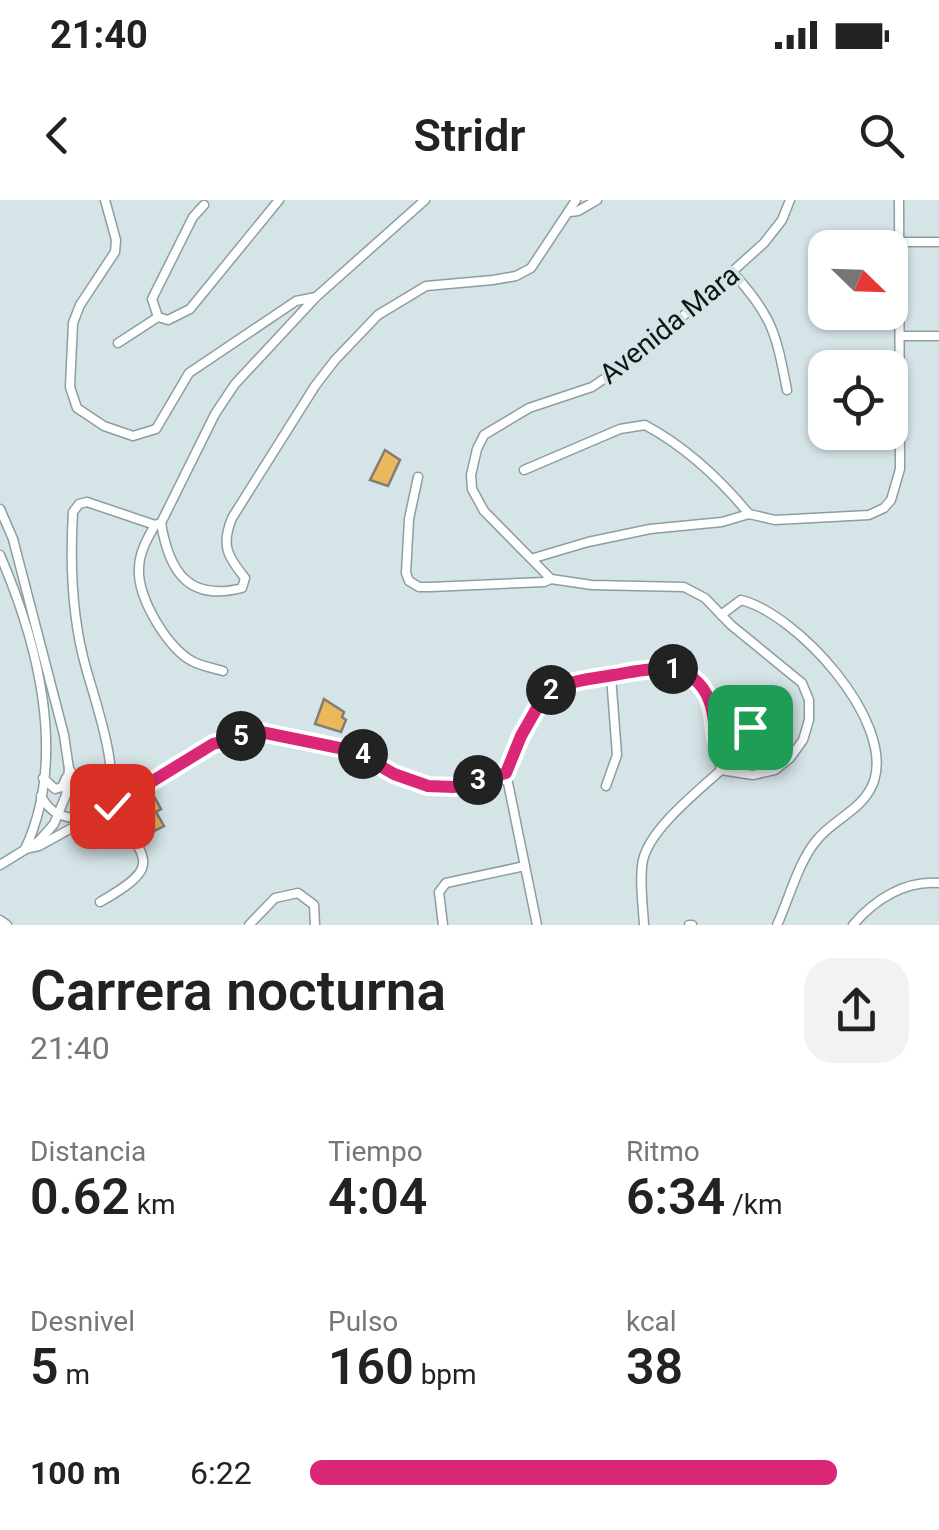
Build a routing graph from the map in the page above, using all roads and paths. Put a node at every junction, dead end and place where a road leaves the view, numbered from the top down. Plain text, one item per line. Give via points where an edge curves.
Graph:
1 (104, 200) edge
2 (279, 200) edge
3 (425, 200) edge
4 (576, 200) edge
5 (597, 200) edge
6 (790, 200) edge
7 (900, 200) edge
8 (204, 205) dead end
9 (570, 212) junction
10 (900, 230) edge
11 (908, 242) edge
12 (939, 242) edge
13 (734, 274) junction
14 (316, 297) junction
15 (158, 317) junction
16 (902, 330) edge
17 (902, 336) junction
18 (939, 336) edge
19 (118, 343) dead end
20 (788, 390) dead end
21 (524, 470) dead end
22 (418, 477) dead end
23 (0, 509) edge
24 (749, 514) junction
25 (158, 524) junction
26 (0, 555) edge
27 (534, 558) junction
28 (551, 579) junction
29 (721, 615) junction
30 (222, 670) dead end
31 (611, 676) junction
32 (750, 727) dead end
33 (716, 738) junction
34 (70, 769) junction
35 (722, 770) junction
36 (506, 773) junction
37 (43, 778) junction
38 (606, 786) dead end
39 (113, 789) junction
40 (41, 796) junction
41 (112, 806) junction
42 (59, 815) junction
43 (87, 818) junction
44 (25, 850) junction
45 (0, 865) edge
46 (526, 866) junction
47 (939, 884) edge
48 (100, 902) dead end
49 (0, 920) edge
50 (7, 925) edge
51 (249, 925) edge
52 (315, 925) edge
53 (443, 925) edge
54 (537, 925) edge
55 (644, 925) edge
56 (777, 925) edge
57 (853, 925) edge

1 - 14 street via 115,252 80,305 70,344 77,408 104,426 133,436 156,429 190,373 296,300
2 - 15 street via 190,308 168,320
3 - 14 street
4 - 9 street
5 - 9 street
6 - 13 street, Avenida Mara via 774,234
7 - 10 street
8 - 15 street via 152,299
9 - 25 street via 531,268 493,280 426,286 378,315 335,360 232,518 225,549 245,578 242,588 216,592 194,586 169,560
11 - 12 street
13 - 20 street via 774,327
13 - 27 street, Avenida Mara via 616,372 528,408 484,435 472,489 484,511
14 - 25 street via 214,414
15 - 19 street
16 - 17 street
17 - 18 street
17 - 24 street via 900,469 892,500 858,517 775,520
21 - 24 street via 645,425 723,483
22 - 28 street via 409,581 431,587
23 - 34 street
24 - 27 street via 650,529
25 - 30 street via 141,553 138,574 146,602 177,650
25 - 39 street via 86,502 73,512 76,616
26 - 37 street via 38,672
27 - 28 street, Avenida Mara
28 - 29 street via 684,587
29 - 35 street via 786,668 809,700 802,740 775,770
29 - 56 street via 741,600 753,603 802,638 850,695 876,751 866,798 810,848
31 - 33 street via 681,671 709,699
31 - 36 street via 546,692
31 - 38 street via 617,755
32 - 33 street
33 - 35 street
34 - 37 street via 58,789
34 - 39 street via 84,799 98,801
34 - 42 street
35 - 55 street via 646,850
36 - 41 street via 454,787 428,786 354,751 261,732 213,744
36 - 46 street
37 - 40 street
39 - 41 street
40 - 42 street
40 - 44 street
41 - 43 street
41 - 48 street via 144,862 132,882
42 - 43 street
42 - 44 street
43 - 44 street
44 - 45 street
46 - 53 street via 446,883 439,892
46 - 54 street
47 - 57 street via 896,890
49 - 50 street
51 - 52 street via 275,898 298,893 314,905

